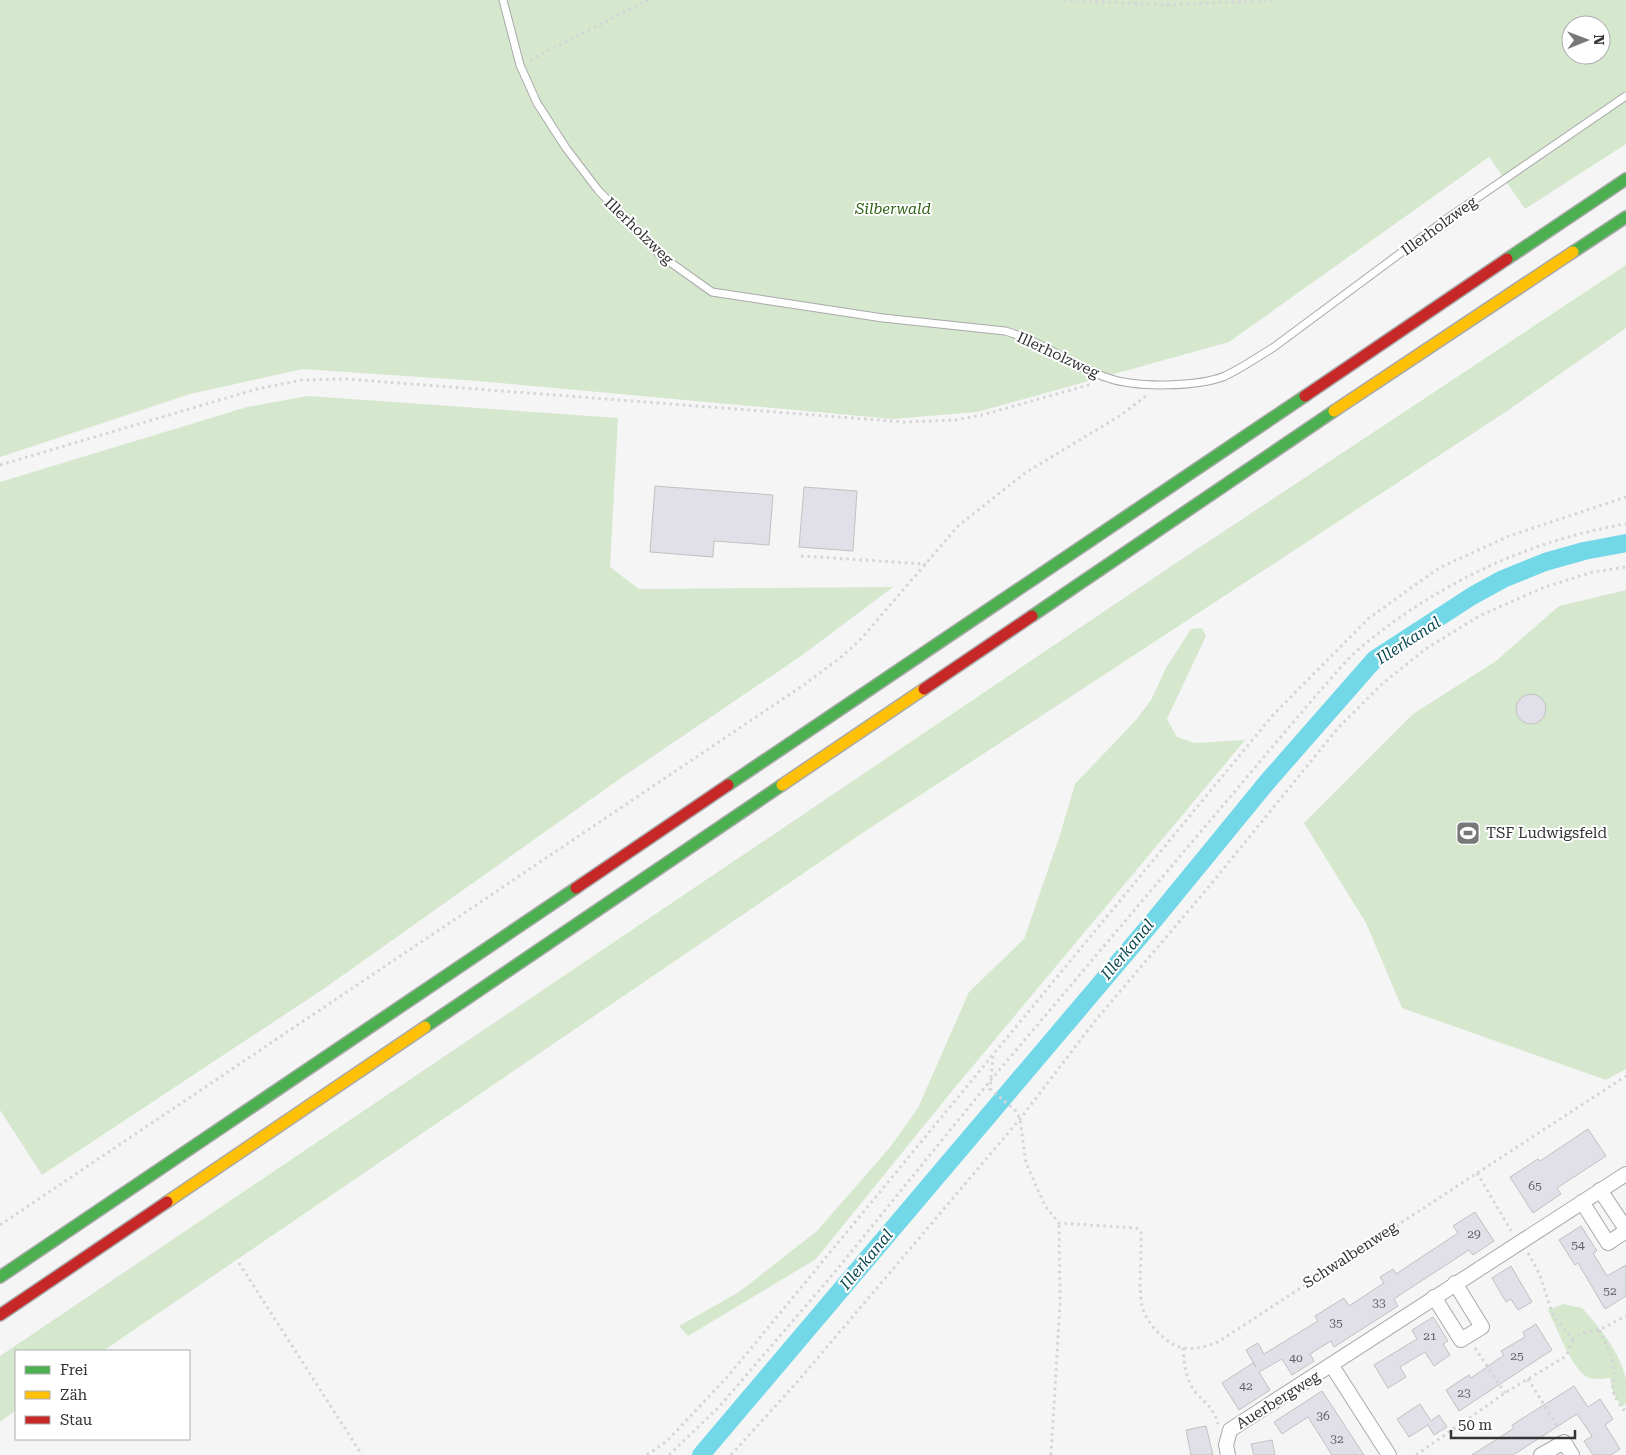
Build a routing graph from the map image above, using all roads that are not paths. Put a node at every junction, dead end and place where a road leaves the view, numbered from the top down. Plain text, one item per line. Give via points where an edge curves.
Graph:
1 (503, 0) edge
2 (1626, 96) edge
3 (1626, 179) edge
4 (1626, 217) edge
5 (1626, 1174) edge
6 (1600, 1190) junction
7 (1582, 1202) junction
8 (1626, 1230) edge
9 (0, 1278) edge
10 (1455, 1283) junction
11 (1434, 1297) junction
12 (0, 1315) edge
13 (1332, 1366) junction
14 (1228, 1455) edge
15 (1389, 1455) edge
16 (1541, 1455) edge
17 (1572, 1455) edge

1 - 2 lane, Illerholzweg via 520,65 536,103 566,148 598,190 660,255 712,292 883,318 1005,331 1024,336 1110,379 1161,384 1224,376 1274,347 1445,220
3 - 9 highway
4 - 12 highway
5 - 6 street, Auerbergweg
6 - 7 street, Auerbergweg
6 - 8 street
7 - 8 street via 1608,1243
7 - 10 street, Auerbergweg
10 - 11 street, Auerbergweg
10 - 11 street via 1482,1327 1461,1340
11 - 13 street, Auerbergweg
13 - 14 street, Auerbergweg via 1230,1430 1227,1436
13 - 15 street, Auerbergweg
16 - 17 street via 1564,1442

